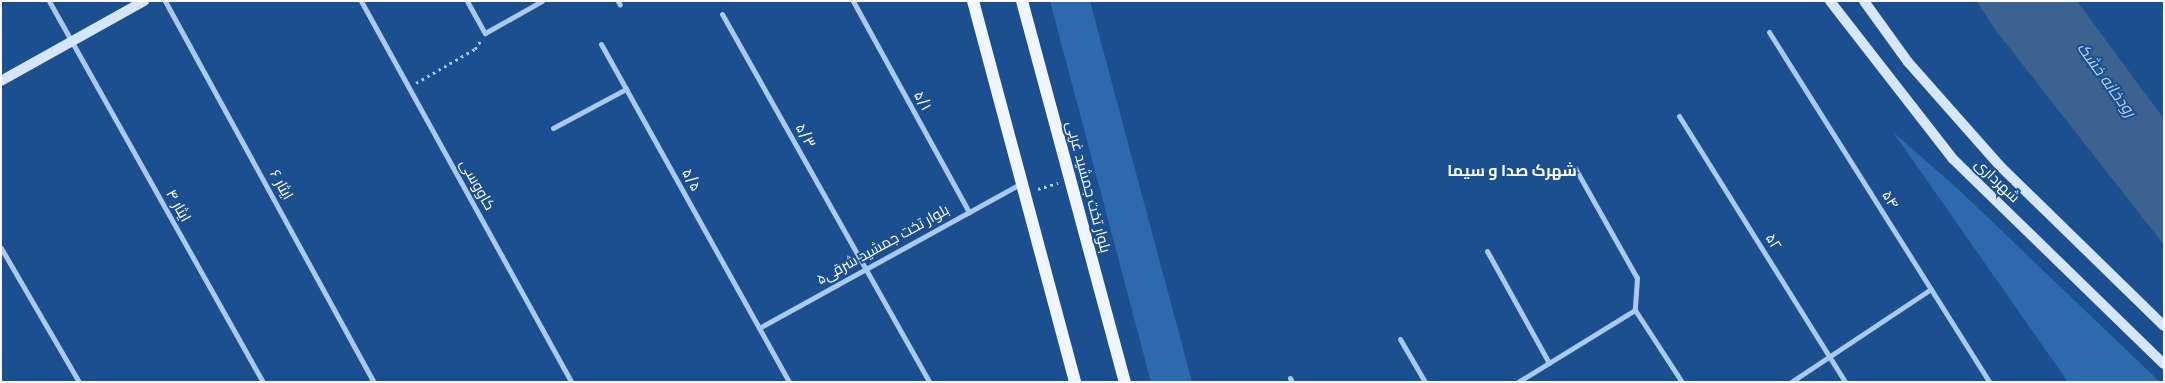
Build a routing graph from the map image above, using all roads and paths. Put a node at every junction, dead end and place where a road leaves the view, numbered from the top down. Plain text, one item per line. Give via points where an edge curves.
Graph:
1 (48, 1) edge
2 (144, 1) edge
3 (165, 1) edge
4 (362, 1) edge
5 (468, 1) edge
6 (542, 1) edge
7 (853, 1) edge
8 (973, 1) edge
9 (1022, 1) edge
10 (1830, 1) edge
11 (1864, 1) edge
12 (722, 14) dead end
13 (1770, 32) dead end
14 (485, 33) junction
15 (72, 42) junction
16 (601, 44) dead end
17 (1, 81) edge
18 (408, 87) junction
19 (626, 89) junction
20 (1679, 116) dead end
21 (553, 128) dead end
22 (1576, 168) dead end
23 (1069, 180) junction
24 (1021, 188) junction
25 (969, 212) junction
26 (1, 248) edge
27 (1487, 252) dead end
28 (866, 269) junction
29 (1931, 289) junction
30 (1635, 310) junction
31 (2164, 326) edge
32 (759, 328) junction
33 (1400, 339) dead end
34 (1829, 357) junction
35 (1549, 363) junction
36 (2164, 364) edge
37 (1527, 376) junction
38 (79, 382) edge
39 (263, 382) edge
40 (374, 382) edge
41 (571, 382) edge
42 (789, 382) edge
43 (929, 382) edge
44 (1075, 382) edge
45 (1125, 382) edge
46 (1425, 382) edge
47 (1518, 382) edge
48 (1530, 382) edge
49 (1682, 382) edge
50 (1791, 382) edge
51 (1845, 382) edge
52 (1989, 382) edge

1 - 15 street, ایثار ۴
2 - 15 street
3 - 40 street, ایثار ۶
4 - 18 street, کاووسی
5 - 14 street
6 - 14 street
7 - 25 street, ۵/۱
8 - 24 main road
9 - 23 main road, بلوار تخت جمشید غربی
10 - 36 street, شهرداری via 1953,158
11 - 31 street, شهرداری via 1908,62 2000,166
12 - 28 street, ۵/۳
13 - 29 street, ۵۴
14 - 18 path via 475,49
15 - 17 street
15 - 39 street, ایثار ۴
16 - 19 street, ۵/۵
18 - 41 street, کاووسی
19 - 21 street
19 - 32 street, ۵/۵
20 - 34 street, ۵۲
22 - 30 street via 1637,278
23 - 24 path
23 - 45 main road, بلوار تخت جمشید غربی
24 - 25 street, بلوار تخت جمشید شرقی۵
24 - 44 main road
25 - 28 street, بلوار تخت جمشید شرقی۵
26 - 38 street
27 - 35 street
28 - 32 street, بلوار تخت جمشید شرقی۵
28 - 43 street, ۵/۳
29 - 34 street
29 - 52 street, ۵۴
30 - 35 street
30 - 49 street
32 - 42 street, ۵/۵
33 - 46 street
34 - 50 street
34 - 51 street, ۵۲
35 - 37 street
37 - 47 street
37 - 48 street

